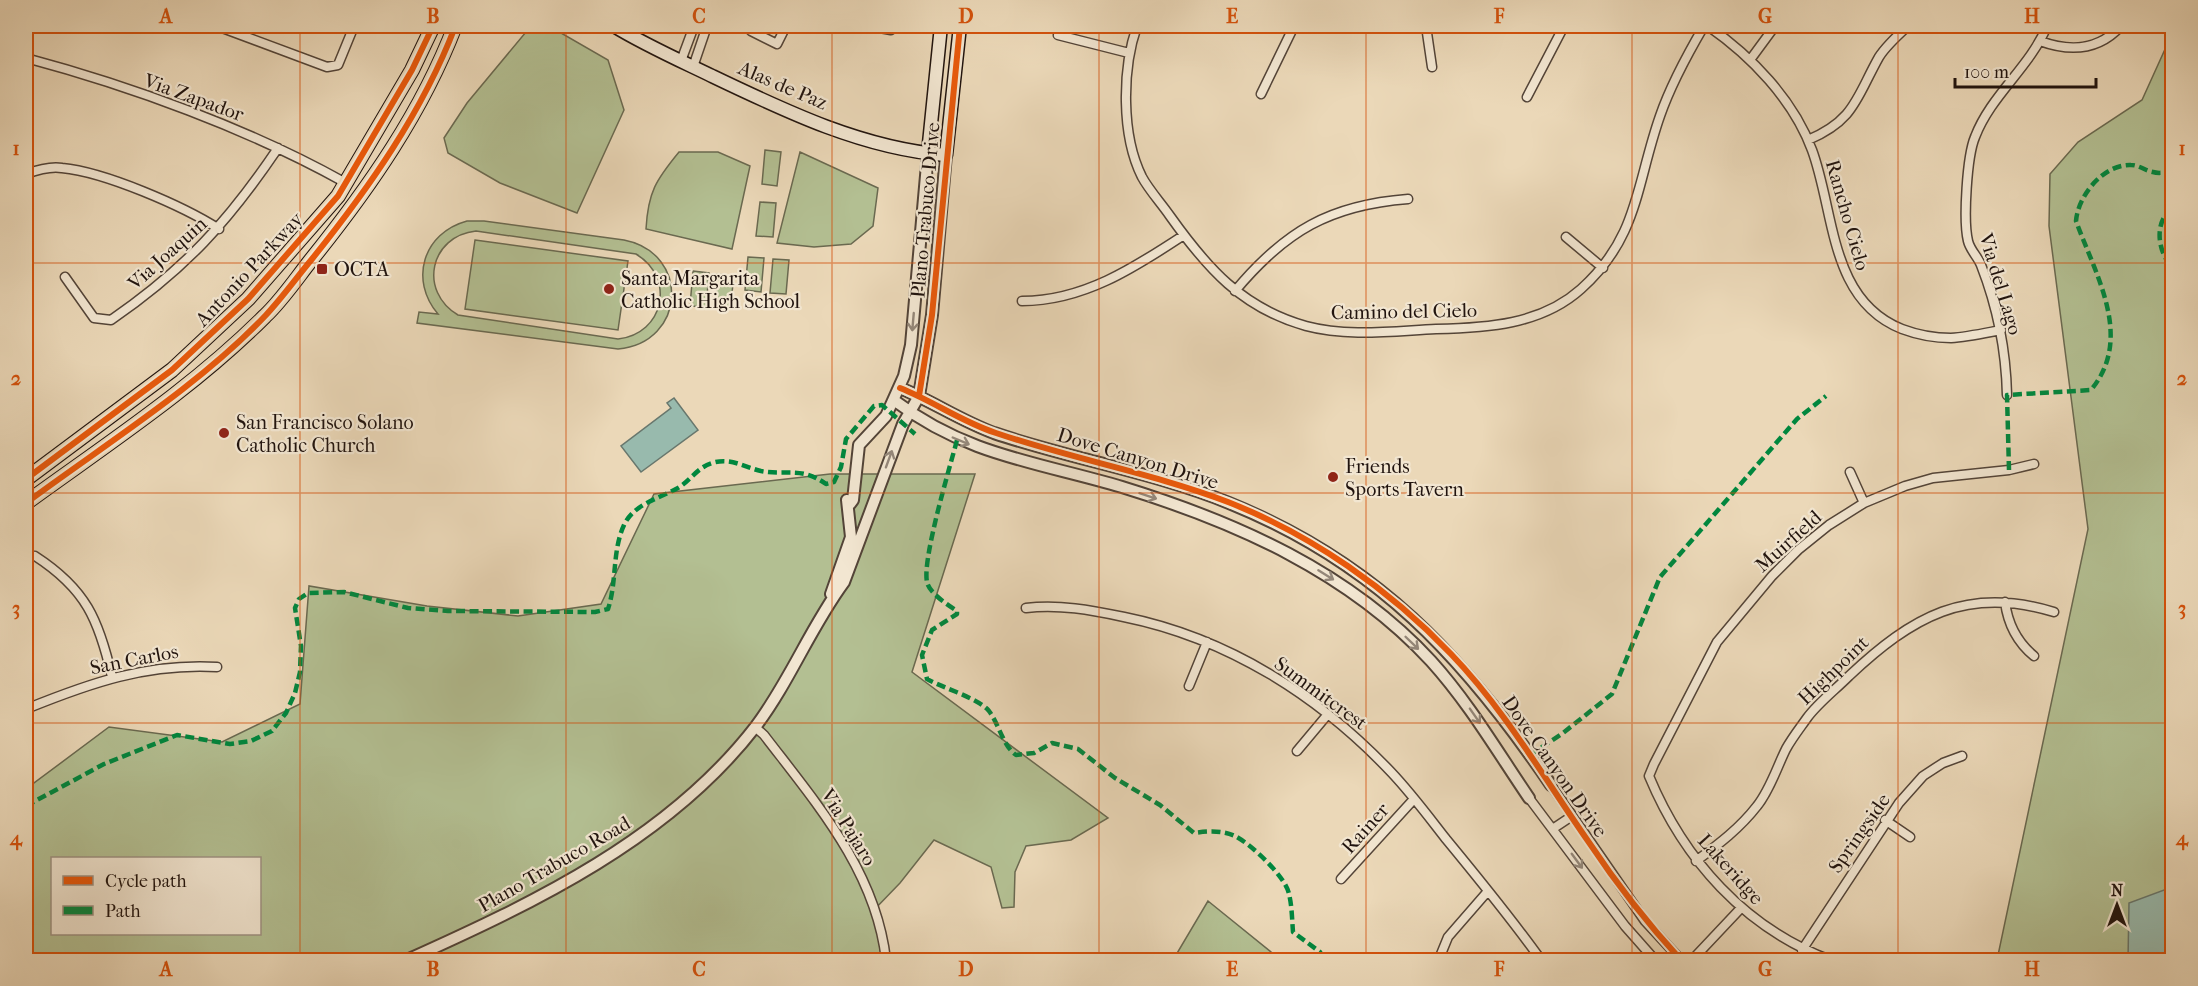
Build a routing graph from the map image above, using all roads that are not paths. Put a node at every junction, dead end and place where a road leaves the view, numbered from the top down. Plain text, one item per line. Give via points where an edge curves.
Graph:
1 (217, 26) edge
2 (354, 26) edge
3 (433, 26) edge
4 (455, 26) edge
5 (614, 26) edge
6 (694, 26) edge
7 (707, 26) edge
8 (754, 26) edge
9 (786, 26) edge
10 (869, 26) edge
11 (892, 26) edge
12 (941, 26) edge
13 (960, 26) edge
14 (1137, 26) edge
15 (1294, 26) edge
16 (1426, 26) edge
17 (1564, 26) edge
18 (1706, 26) edge
19 (1775, 26) edge
20 (1908, 26) edge
21 (2047, 26) edge
22 (2121, 26) edge
23 (1058, 35) dead end
24 (2040, 41) junction
25 (1129, 53) junction
26 (26, 58) edge
27 (1750, 60) junction
28 (681, 61) junction
29 (693, 67) junction
30 (1432, 67) dead end
31 (1261, 94) dead end
32 (1527, 97) dead end
33 (1808, 140) junction
34 (278, 148) junction
35 (928, 153) junction
36 (946, 155) junction
37 (26, 174) edge
38 (344, 182) junction
39 (1408, 199) dead end
40 (219, 229) junction
41 (1184, 235) junction
42 (1566, 237) dead end
43 (1603, 268) junction
44 (65, 277) dead end
45 (1235, 291) junction
46 (1022, 301) dead end
47 (2001, 330) junction
48 (900, 388) junction
49 (2007, 395) dead end
50 (920, 396) junction
51 (895, 401) junction
52 (910, 413) junction
53 (2034, 464) dead end
54 (1850, 472) dead end
55 (26, 479) edge
56 (26, 503) edge
57 (1864, 503) junction
58 (35, 556) dead end
59 (2004, 602) junction
60 (828, 603) junction
61 (1026, 608) dead end
62 (2054, 612) dead end
63 (1208, 642) junction
64 (2034, 656) dead end
65 (217, 666) dead end
66 (112, 677) junction
67 (1190, 686) dead end
68 (26, 709) edge
69 (1328, 714) junction
70 (755, 727) junction
71 (1297, 751) dead end
72 (1962, 756) dead end
73 (1654, 764) joint
74 (1551, 785) joint
75 (1529, 798) joint
76 (1414, 799) junction
77 (1572, 816) junction
78 (1885, 820) junction
79 (1554, 828) junction
80 (1910, 837) dead end
81 (1696, 861) junction
82 (1341, 879) dead end
83 (1488, 891) junction
84 (1741, 908) junction
85 (1802, 950) junction
86 (1439, 959) dead end
87 (407, 960) edge
88 (886, 960) edge
89 (1540, 960) edge
90 (1655, 960) edge
91 (1681, 960) edge
92 (1692, 960) edge
93 (1830, 960) edge

1 - 2 street via 327,67 339,64
3 - 38 main road, Antonio Parkway via 412,70
4 - 56 main road, Antonio Parkway via 426,90 379,170 266,316 198,376
5 - 28 main road, Alas de Paz
6 - 28 street
7 - 29 street
8 - 9 street via 751,31 777,44
10 - 11 street via 891,30
12 - 35 main road, Plano Trabuco Drive
13 - 36 main road, Plano Trabuco Drive
14 - 25 street, Camino del Cielo
15 - 31 street
16 - 30 street
17 - 32 street
18 - 27 street, Rancho Cielo
18 - 43 street, Camino del Cielo via 1677,74 1659,117 1624,237
19 - 27 street
20 - 33 street via 1881,55 1850,112 1828,131
21 - 24 street, Via del Lago
22 - 24 street via 2107,38 2082,48 2057,47
23 - 25 street
24 - 47 street, Via del Lago via 1994,102 1974,137 1969,161 1968,242 1981,264
25 - 41 street, Camino del Cielo via 1124,90 1135,154 1142,176
26 - 34 street, Via Zapador via 87,74
27 - 33 street, Rancho Cielo via 1786,101
28 - 29 main road, Alas de Paz
29 - 35 main road, Alas de Paz via 842,131
33 - 47 street, Rancho Cielo via 1848,280 1873,313 1889,324 1929,337 1952,338
34 - 38 street, Via Zapador
34 - 40 street, Via Joaquin
35 - 36 main road, Alas de Paz
35 -> 48 street, Plano Trabuco Drive via 911,345
36 - 50 street, Plano Trabuco Drive via 932,315
37 - 40 street via 60,167 85,171 190,211
38 - 55 main road, Antonio Parkway via 338,196 249,299 211,336
39 - 45 street via 1370,202 1315,222 1285,241
40 - 44 street, Via Joaquin via 157,289 111,320 94,318
41 - 45 street, Camino del Cielo via 1207,266
41 - 46 street via 1115,277 1059,299
42 - 43 street
43 - 45 street, Camino del Cielo via 1579,291 1545,312 1515,323 1478,328 1325,330 1279,317
47 - 49 street, Via del Lago
48 - 50 street, Dove Canyon Drive
48 - 51 street, Plano Trabuco Drive
50 - 52 street, Plano Trabuco Drive
50 - 74 street, Dove Canyon Drive via 992,432 1228,502 1290,531 1357,571 1453,656
51 - 52 street, Dove Canyon Drive
51 - 60 street, Plano Trabuco Road via 859,445 850,504 851,537
60 -> 52 street, Plano Trabuco Road via 844,582
52 -> 75 street, Dove Canyon Drive via 957,440 986,451 1130,490 1233,526 1289,553 1385,617 1430,660 1473,713
53 - 57 street, Muirfield via 1933,478
54 - 57 street
57 - 73 street, Muirfield via 1798,549 1737,617 1717,642
58 - 66 street via 73,585 92,613 103,635
59 - 62 street, Highpoint via 2025,603
59 - 64 street via 2021,645
59 - 81 street, Highpoint via 1936,614 1890,639 1809,716 1788,746 1759,804 1732,834
60 - 70 street, Plano Trabuco Road via 781,690
61 - 63 street, Summitcrest via 1054,605 1105,613 1147,621
63 - 67 street
63 - 69 street, Summitcrest via 1295,689
65 - 66 street, San Carlos via 184,665
66 - 68 street, San Carlos
69 - 71 street
69 - 76 street, Summitcrest via 1368,748
70 - 87 street, Plano Trabuco Road via 689,796 602,862
70 - 88 street, Via Pajaro via 839,834 864,881 878,919
72 - 78 street, Springside via 1923,776
73 - 81 street, Lakeridge via 1649,776 1654,788
74 - 77 street, Dove Canyon Drive
75 - 79 street, Dove Canyon Drive
76 - 82 street, Rainer
76 - 83 street, Summitcrest
77 - 79 street
77 - 91 street, Dove Canyon Drive via 1645,921
78 - 80 street
78 - 85 street, Springside
79 -> 90 street, Dove Canyon Drive via 1625,926
81 - 84 street, Lakeridge
83 - 86 street via 1448,937
83 - 89 street, Summitcrest
84 - 85 street, Lakeridge
84 - 92 street
85 - 93 street, Lakeridge

